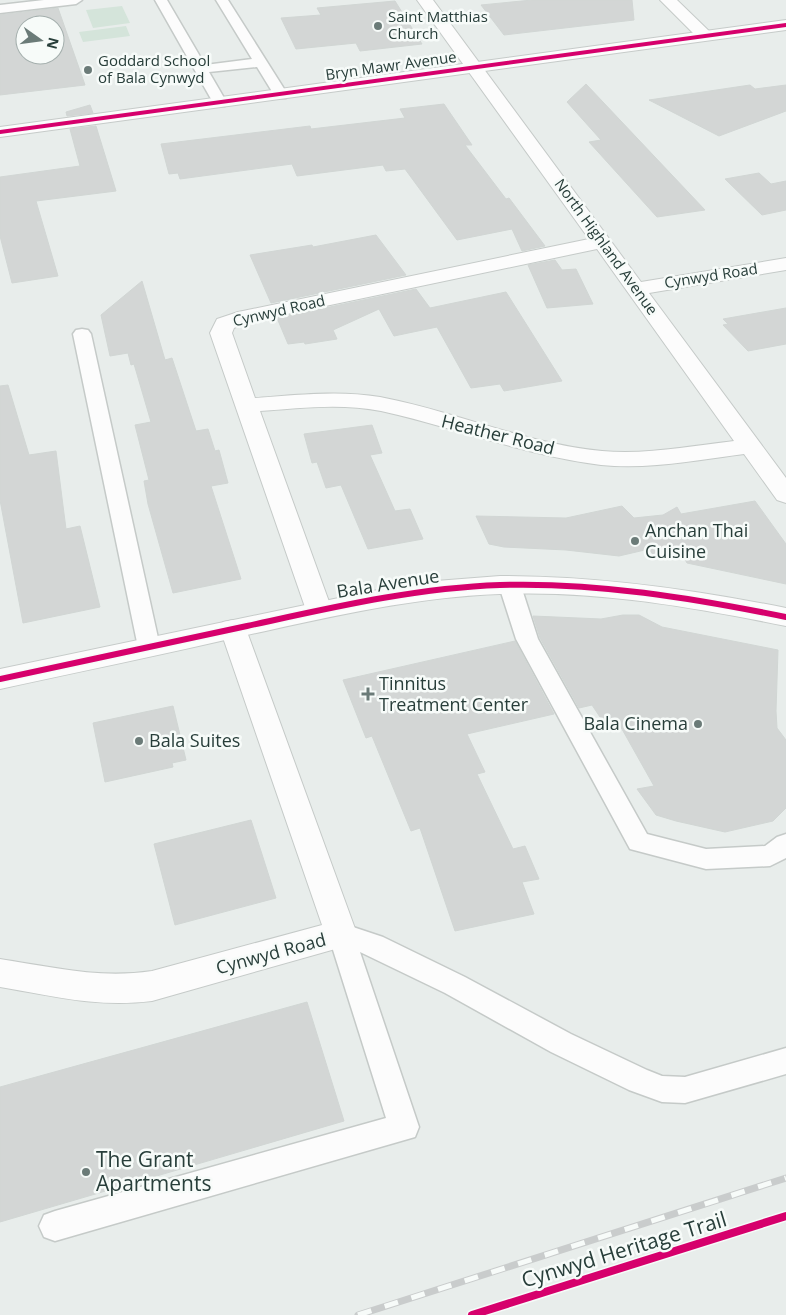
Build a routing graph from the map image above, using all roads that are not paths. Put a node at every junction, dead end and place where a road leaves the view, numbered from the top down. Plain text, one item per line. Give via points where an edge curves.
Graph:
1 (76, 0) edge
2 (161, 0) edge
3 (222, 0) edge
4 (425, 0) edge
5 (668, 0) edge
6 (0, 10) edge
7 (786, 25) edge
8 (704, 35) junction
9 (261, 62) junction
10 (474, 67) junction
11 (201, 69) junction
12 (281, 95) junction
13 (220, 103) junction
14 (0, 132) edge
15 (602, 242) junction
16 (786, 264) edge
17 (636, 289) junction
18 (82, 334) dead end
19 (247, 405) junction
20 (750, 446) junction
21 (786, 495) edge
22 (510, 586) junction
23 (319, 610) junction
24 (786, 617) edge
25 (233, 629) junction
26 (149, 647) junction
27 (0, 679) edge
28 (786, 844) edge
29 (342, 934) junction
30 (0, 973) edge
31 (786, 1061) edge
32 (55, 1226) dead end

1 - 6 lane
2 - 11 lane
3 - 9 lane
4 - 10 street, North Highland Avenue
5 - 8 street
7 - 8 street, Bryn Mawr Avenue
8 - 10 street, Bryn Mawr Avenue
9 - 11 lane
9 - 12 lane
10 - 12 street, Bryn Mawr Avenue
10 - 15 street, North Highland Avenue
11 - 13 lane
12 - 13 street, Bryn Mawr Avenue
13 - 14 street, Bryn Mawr Avenue
15 - 17 street, North Highland Avenue
15 - 19 street, Cynwyd Road via 231,320 221,333
16 - 17 street, Cynwyd Road
17 - 20 street, North Highland Avenue
18 - 26 lane
19 - 20 street, Heather Road via 333,399 380,404 559,451 602,458 646,459
19 - 23 street, Cynwyd Road
20 - 21 street, North Highland Avenue
22 - 23 street, Bala Avenue via 407,594
22 - 24 street, Bala Avenue via 639,592
22 - 28 lane via 527,639 638,842 706,859 770,856
23 - 25 street, Bala Avenue
25 - 26 street, Bala Avenue
25 - 29 street, Cynwyd Road
26 - 27 street, Bala Avenue
29 - 30 street, Cynwyd Road via 130,990 85,990
29 - 31 lane via 447,981 561,1043 662,1089 685,1090
29 - 32 lane via 404,1127

